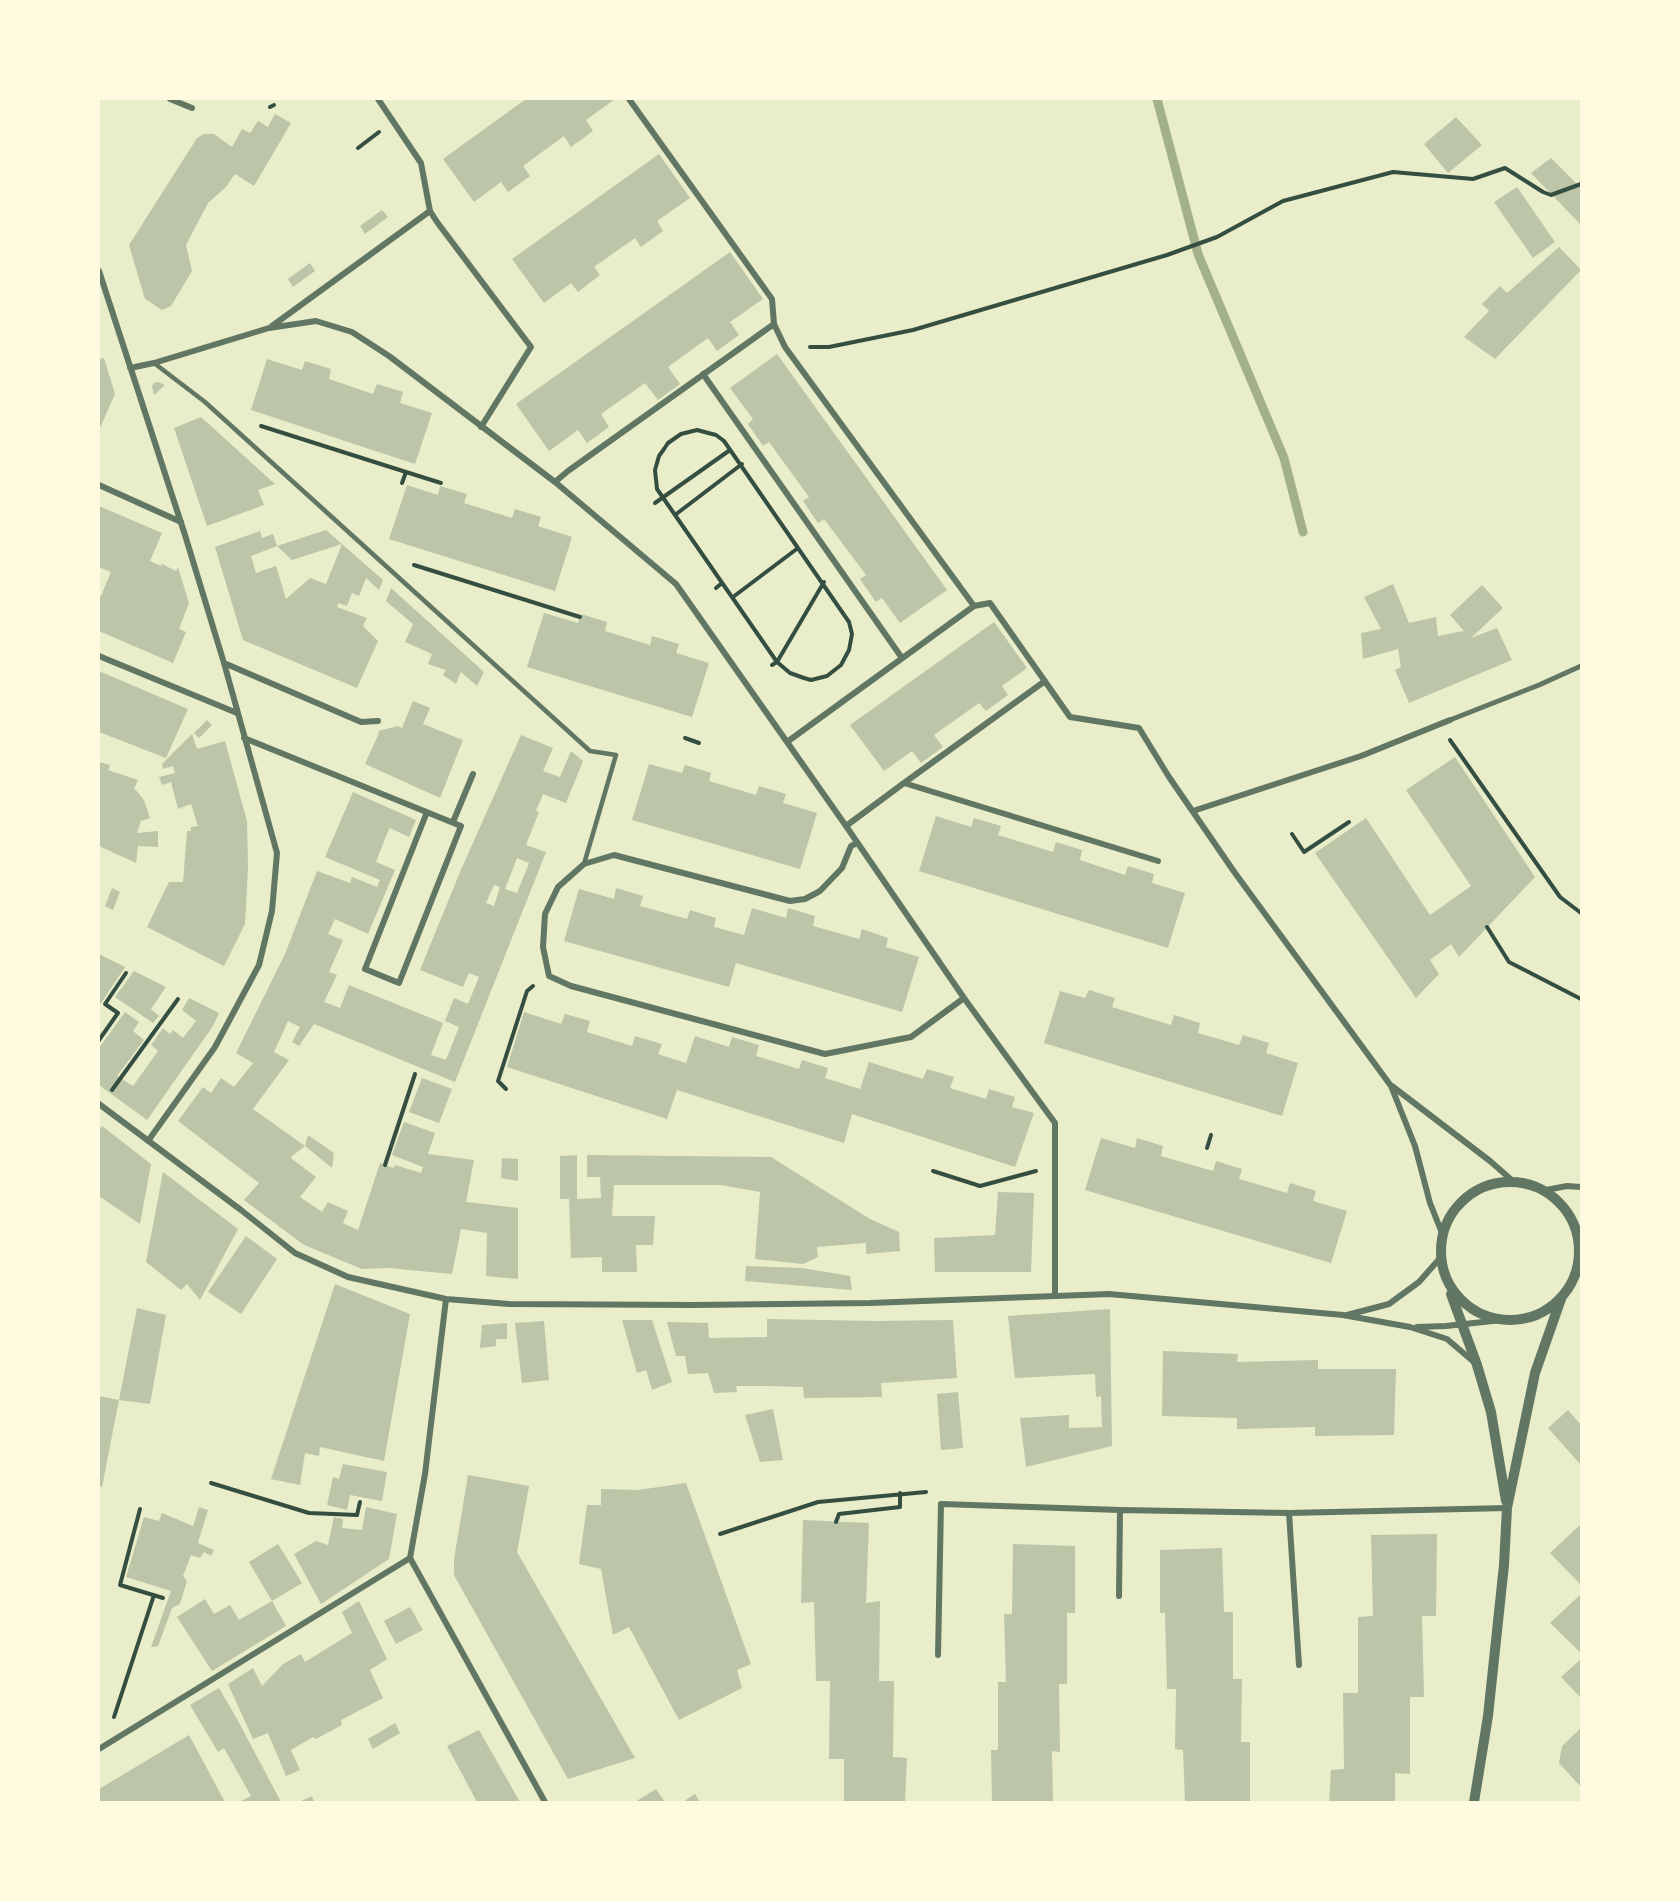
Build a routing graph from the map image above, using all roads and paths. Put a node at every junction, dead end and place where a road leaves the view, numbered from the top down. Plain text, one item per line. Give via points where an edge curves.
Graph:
1 (170, 99) edge
2 (378, 99) edge
3 (629, 99) edge
4 (192, 108) dead end
5 (385, 128) dead end
6 (358, 148) dead end
7 (1581, 184) edge
8 (430, 211) junction
9 (99, 271) edge
10 (774, 324) junction
11 (269, 328) junction
12 (785, 347) junction
13 (154, 363) junction
14 (130, 368) junction
15 (703, 374) junction
16 (260, 426) dead end
17 (481, 427) junction
18 (730, 450) junction
19 (746, 461) dead end
20 (741, 465) junction
21 (406, 472) junction
22 (555, 482) junction
23 (402, 483) dead end
24 (441, 483) dead end
25 (99, 486) edge
26 (663, 498) junction
27 (655, 504) dead end
28 (675, 515) junction
29 (180, 522) junction
30 (798, 548) junction
31 (370, 552) junction
32 (828, 579) dead end
33 (723, 583) junction
34 (823, 583) junction
35 (716, 588) dead end
36 (733, 597) junction
37 (974, 606) junction
38 (580, 617) dead end
39 (99, 656) edge
40 (902, 658) junction
41 (777, 662) junction
42 (224, 663) junction
43 (772, 665) dead end
44 (1581, 666) edge
45 (1045, 681) junction
46 (237, 713) junction
47 (1450, 720) joint
48 (378, 721) dead end
49 (244, 738) junction
50 (685, 738) dead end
51 (787, 742) junction
52 (699, 743) dead end
53 (1440, 744) dead end
54 (473, 774) dead end
55 (904, 783) junction
56 (1193, 811) junction
57 (428, 812) junction
58 (453, 822) junction
59 (1349, 822) dead end
60 (846, 826) junction
61 (1292, 834) dead end
62 (857, 843) junction
63 (1158, 861) dead end
64 (584, 864) junction
65 (1581, 913) edge
66 (1487, 927) dead end
67 (126, 974) dead end
68 (549, 976) junction
69 (964, 998) junction
70 (178, 999) dead end
71 (1581, 999) edge
72 (99, 1040) edge
73 (415, 1074) dead end
74 (1391, 1086) junction
75 (506, 1089) dead end
76 (100, 1105) edge
77 (1211, 1136) dead end
78 (148, 1141) junction
79 (1207, 1149) dead end
80 (385, 1165) dead end
81 (1040, 1170) dead end
82 (933, 1171) dead end
83 (1514, 1182) junction
84 (1581, 1186) edge
85 (1546, 1190) junction
86 (1442, 1233) junction
87 (1441, 1257) junction
88 (1577, 1275) edge
89 (1446, 1280) junction
90 (1055, 1296) junction
91 (1562, 1296) junction
92 (446, 1299) junction
93 (1343, 1315) junction
94 (1502, 1320) junction
95 (1463, 1325) junction
96 (1410, 1327) junction
97 (1477, 1365) junction
98 (211, 1484) dead end
99 (928, 1492) dead end
100 (900, 1493) junction
101 (360, 1502) dead end
102 (1508, 1508) junction
103 (140, 1509) dead end
104 (1120, 1510) junction
105 (1289, 1513) junction
106 (836, 1522) dead end
107 (720, 1534) dead end
108 (410, 1558) junction
109 (154, 1595) junction
110 (1119, 1596) dead end
111 (163, 1598) dead end
112 (938, 1655) dead end
113 (1299, 1665) dead end
114 (112, 1723) dead end
115 (99, 1749) edge
116 (545, 1802) edge
117 (1474, 1802) edge

1 - 4 street
2 - 8 street via 421,163
3 - 10 street via 772,299
5 - 6 path
7 - 12 path via 1551,195 1504,168 1473,179 1393,172 1283,201 1217,237 1167,255 913,330 829,347
8 - 11 street
8 - 17 street via 531,347
9 - 14 street
10 - 12 street
10 - 15 street
11 - 13 street
11 - 17 street via 316,321 352,332
12 - 37 street
13 - 14 street
13 - 31 lane via 205,402
14 - 29 street
15 - 22 street
15 - 40 street
16 - 21 path
17 - 22 street
18 - 20 path
18 - 26 path
18 - 26 path via 707,431 689,432 668,443 655,470 657,489
19 - 20 path
20 - 28 path
20 - 30 path
21 - 23 path
21 - 24 path
22 - 51 street via 676,584
25 - 29 street
26 - 27 path
26 - 28 path
28 - 33 path
29 - 42 street
30 - 34 path
30 - 36 path
31 - 38 path
31 - 64 lane via 590,752 616,755
32 - 34 path
33 - 35 path
33 - 36 path
34 - 41 path
34 - 41 path via 852,629 846,658 827,676 811,680 790,673
36 - 41 path
37 - 40 street
37 - 45 street via 990,603
39 - 46 street
40 - 51 street
41 - 43 path
42 - 46 street
42 - 48 street via 361,722
44 - 47 street
45 - 55 street
45 - 56 street via 1070,717 1139,728
46 - 49 street
47 - 56 street via 1361,756
49 - 57 street
49 - 78 street via 277,853 269,922 259,965 215,1047
50 - 52 path
51 - 60 street
53 - 65 path via 1450,740 1560,897
54 - 58 street
55 - 60 street
55 - 63 street
56 - 74 street
57 - 58 street
57 - 58 street via 365,969 399,982 461,826
59 - 61 path via 1304,852
60 - 62 street
62 - 64 street via 851,846 842,868 820,891 790,901 614,855
62 - 69 street
64 - 68 street via 558,886 545,914 543,947
66 - 71 path via 1509,962
67 - 72 path via 105,1004 118,1013
68 - 69 street via 571,986 825,1054 911,1037
68 - 75 path via 527,991 498,1081
69 - 90 street via 1055,1123
70 - 76 path
73 - 80 path
74 - 83 street
74 - 86 street via 1415,1146
76 - 78 street
77 - 79 path
78 - 92 street via 295,1253 348,1277
81 - 82 path via 980,1186
83 - 85 street
83 - 86 street via 1491,1184 1469,1195 1452,1211
84 - 85 street
85 - 88 street via 1568,1214 1577,1235
86 - 87 street
87 - 89 street
87 - 93 street via 1419,1282 1389,1304
88 - 91 street
89 - 94 street via 1460,1299 1479,1313
89 - 95 street
90 - 92 street via 693,1305 509,1304
90 - 93 street via 1109,1294
91 - 94 street via 1545,1310 1524,1319
91 - 102 street via 1535,1374
92 - 108 street via 425,1473
93 - 96 street
94 - 95 street
95 - 96 street
95 - 97 street
96 - 97 street via 1447,1339
97 - 102 street via 1491,1412
98 - 101 path via 309,1513 357,1515
99 - 100 path
100 - 106 path via 900,1507 839,1514
100 - 107 path via 818,1502
102 - 105 street
102 - 117 street via 1488,1716
103 - 109 path via 120,1586
104 - 105 street
104 - 110 street
104 - 112 street via 941,1504
105 - 113 street
108 - 115 street
108 - 116 street
109 - 111 path
109 - 114 path

